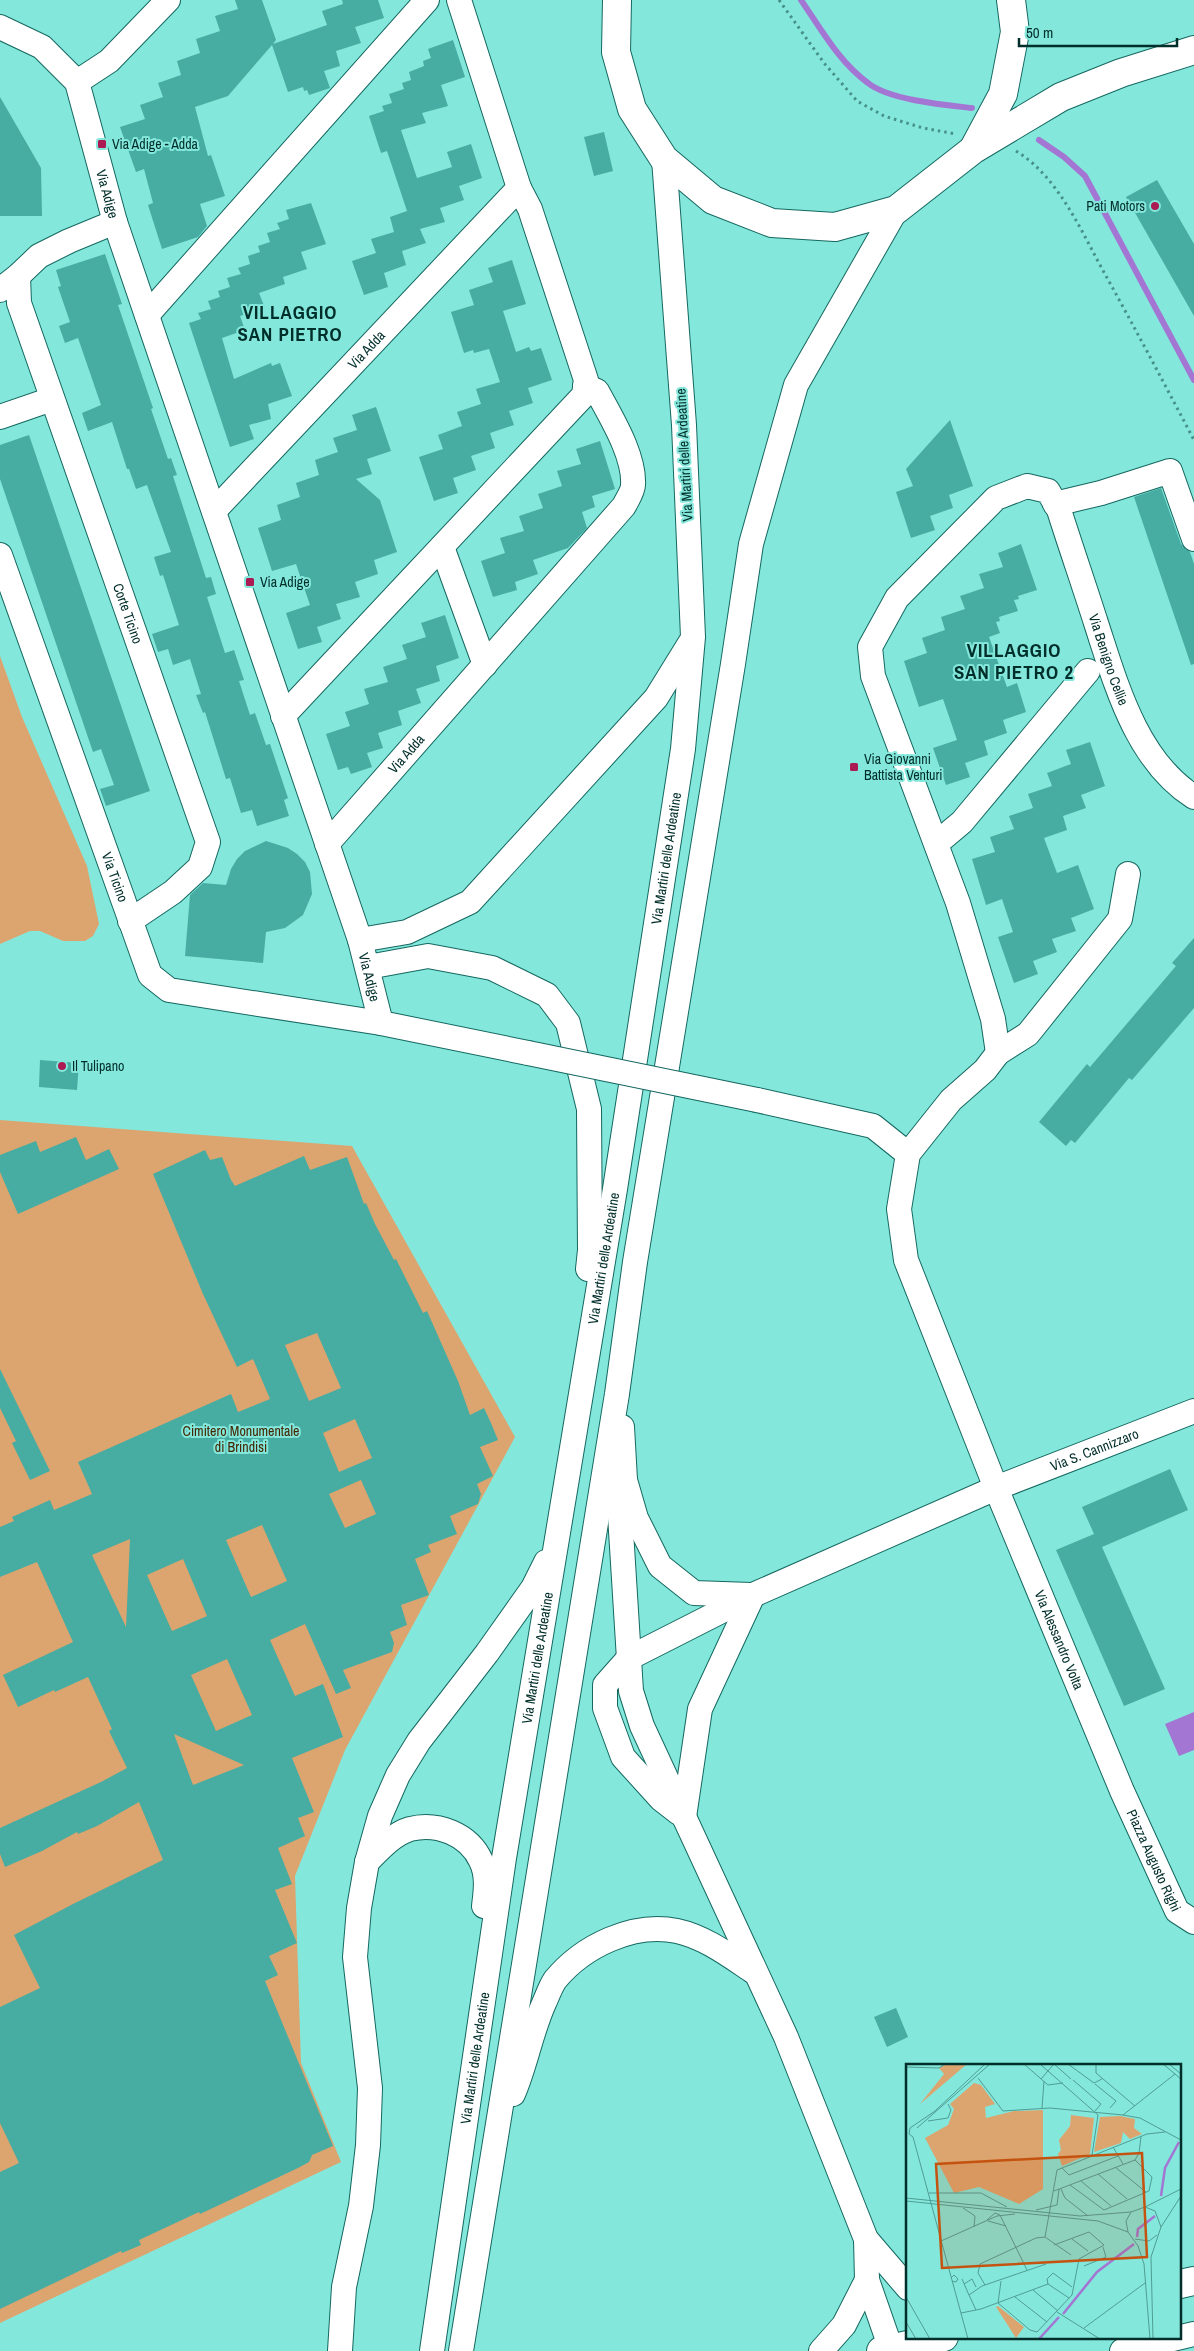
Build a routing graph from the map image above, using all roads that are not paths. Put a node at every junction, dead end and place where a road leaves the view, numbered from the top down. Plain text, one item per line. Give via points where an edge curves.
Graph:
1 (168, 0) edge
2 (426, 0) edge
3 (459, 0) edge
4 (617, 0) edge
5 (1011, 0) edge
6 (0, 27) edge
7 (1194, 50) edge
8 (77, 82) junction
9 (966, 142) junction
10 (664, 159) junction
11 (519, 188) junction
12 (896, 210) junction
13 (115, 222) junction
14 (9, 283) edge
15 (146, 315) junction
16 (585, 386) junction
17 (52, 399) junction
18 (0, 417) edge
19 (1055, 504) junction
20 (214, 511) junction
21 (1194, 539) edge
22 (442, 547) junction
23 (2, 568) edge
24 (693, 637) junction
25 (485, 665) junction
26 (1088, 671) dead end
27 (283, 716) junction
28 (1194, 796) edge
29 (937, 843) junction
30 (327, 844) junction
31 (1128, 874) dead end
32 (130, 921) junction
33 (360, 940) junction
34 (368, 967) junction
35 (381, 1023) junction
36 (998, 1053) junction
37 (908, 1154) junction
38 (617, 1394) junction
39 (580, 1398) junction
40 (1194, 1411) edge
41 (625, 1480) junction
42 (996, 1488) junction
43 (557, 1538) junction
44 (752, 1596) junction
45 (629, 1658) junction
46 (1122, 1791) joint
47 (684, 1817) junction
48 (367, 1862) junction
49 (1194, 1922) edge
50 (754, 1972) junction
51 (486, 1980) junction
52 (494, 2140) junction
53 (866, 2239) junction
54 (866, 2280) junction
55 (906, 2286) edge
56 (938, 2338) edge
57 (1109, 2338) edge
58 (1177, 2338) edge
59 (886, 2350) edge
60 (340, 2351) edge
61 (432, 2351) edge
62 (461, 2351) edge
63 (821, 2351) edge
64 (1121, 2351) edge

1 - 8 street via 109,61
2 - 15 street
3 - 11 street
4 - 10 main road via 616,52 632,109
5 - 9 main road via 1015,32 1004,94
6 - 8 street, Via Adige via 42,47
7 - 9 main road via 1121,73 1061,97
8 - 13 street, Via Adige
9 - 12 main road
10 - 12 main road via 712,200 772,223 835,227
10 - 24 street, Via Martiri delle Ardeatine via 684,425
11 - 16 street via 530,209 586,380
11 - 20 street, Via Adda
12 - 38 street via 796,385 751,544 635,1262
13 - 14 street via 39,256
13 - 15 street, Via Adige
14 - 17 street, Corte Ticino
15 - 20 street, Via Adige
16 - 22 street via 584,395
16 - 25 street, Via Adda via 597,391 623,442 634,486 624,506
17 - 18 street
17 - 32 street, Corte Ticino via 208,842 200,867 172,892
19 - 21 street via 1170,471
19 - 28 street, Via Benigno Cellie via 1123,704 1169,776
19 - 29 street, Via Benigno Cellie via 1048,491 1037,487 1026,486 996,498 897,598 870,647 873,676
20 - 27 street, Via Adige
22 - 25 street
22 - 27 street
23 - 32 street, Via Ticino
24 - 33 street via 656,698 470,902 407,932
24 - 39 street, Via Martiri delle Ardeatine via 683,749
25 - 30 street, Via Adda
26 - 29 street via 962,822
27 - 30 street, Via Adige
29 - 36 street via 987,1001
30 - 33 street, Via Adige
31 - 36 street via 1120,919 1028,1034
32 - 35 street, Via Ticino via 150,975 169,990
33 - 34 street, Via Adige
34 - 35 street, Via Adige
34 - 39 street via 428,956 492,968 547,995 568,1023 589,1109 590,1250 580,1346
35 - 37 street, Via Ticino, bridge via 873,1126
36 - 37 street via 985,1070 951,1100
37 - 42 street, Via Alessandro Volta via 899,1209 906,1260
38 - 41 street
38 - 52 street
39 - 43 street, Via Martiri delle Ardeatine
40 - 42 street, Via S. Cannizzaro
41 - 44 street via 636,1518 660,1566 694,1593
41 - 45 street via 620,1514
42 - 44 street, Via S. Cannizzaro
42 - 46 street, Via Alessandro Volta
43 - 48 street via 533,1588 419,1741 398,1775 380,1816
43 - 51 street, Via Martiri delle Ardeatine
44 - 45 street, Via S. Cannizzaro
44 - 47 street via 700,1708
45 - 47 street via 631,1690 642,1726
46 - 49 street, Piazza Augusto Righi via 1177,1911
47 - 50 street
48 - 51 street via 390,1840 409,1829 439,1827 464,1838 481,1860 487,1882 480,1952
48 - 60 street via 355,1957 370,2088 368,2145 361,2206 344,2287
50 - 52 street via 716,1946 677,1931 644,1930 617,1936 586,1952 554,1981 534,2024 518,2083
50 - 53 street via 786,2037
51 - 61 street, Via Martiri delle Ardeatine
52 - 62 street
53 - 54 street
53 - 55 street
54 - 59 street
54 - 63 street via 844,2325
56 - 59 main road
57 - 64 street
58 - 64 street

